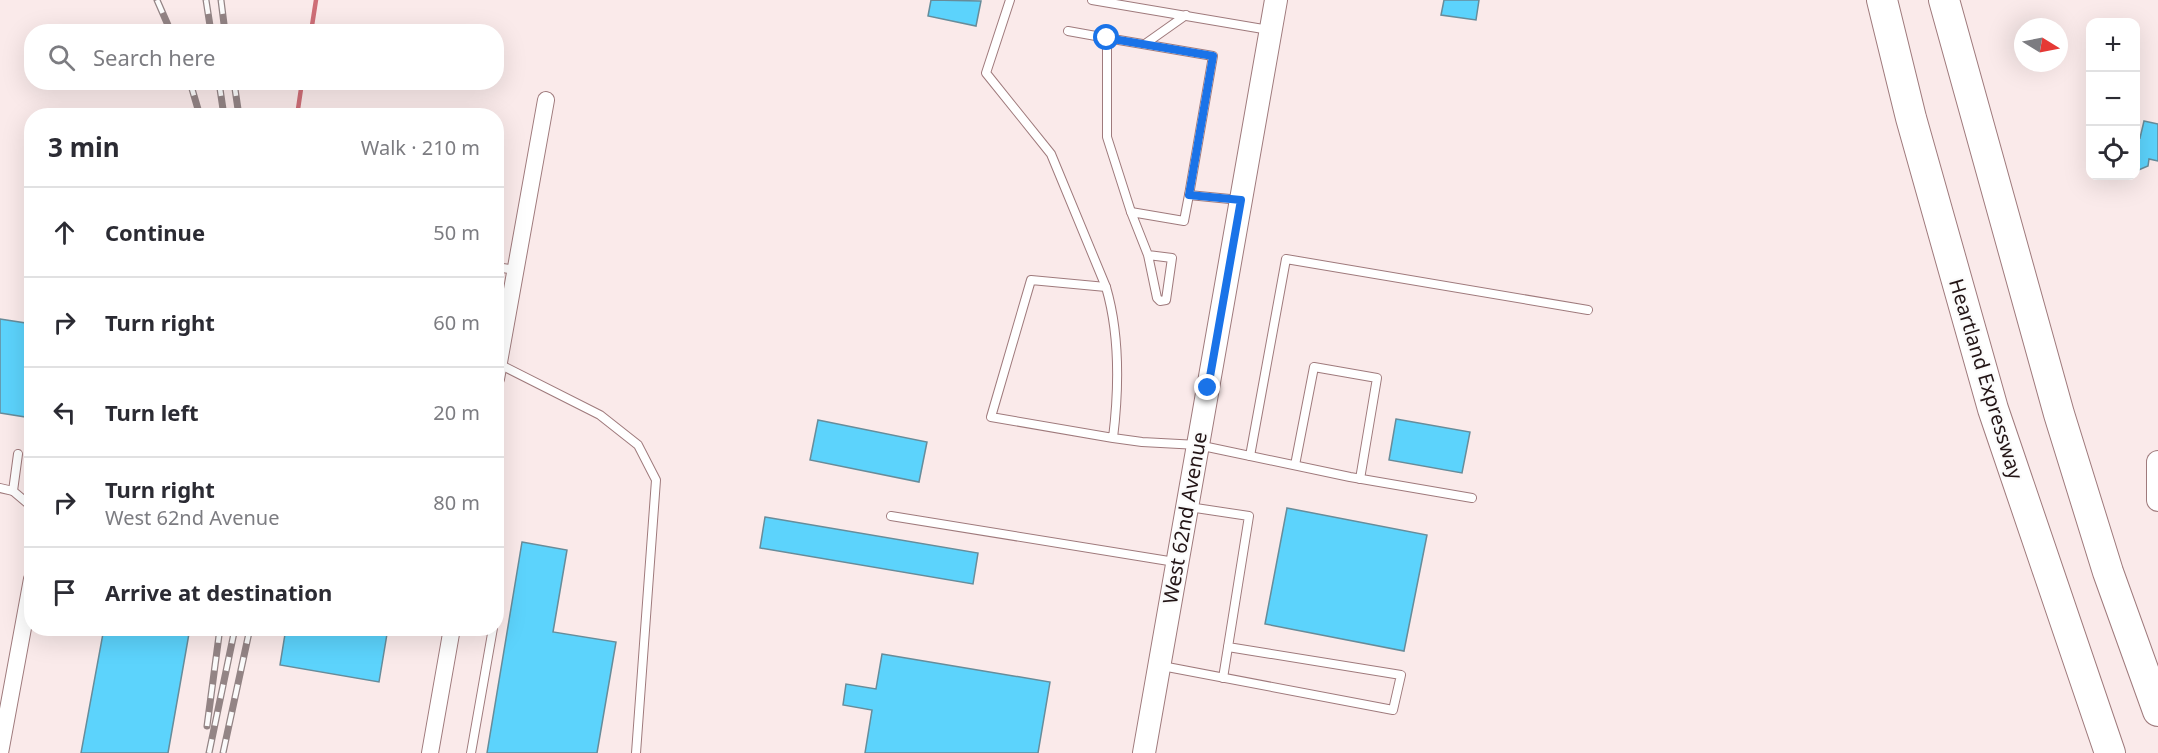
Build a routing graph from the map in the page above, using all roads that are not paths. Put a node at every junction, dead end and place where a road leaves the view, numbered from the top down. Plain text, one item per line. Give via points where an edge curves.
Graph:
1 (1010, 0) edge
2 (1092, 0) edge
3 (1276, 0) edge
4 (1882, 0) edge
5 (1944, 0) edge
6 (1186, 15) junction
7 (1270, 30) junction
8 (1068, 32) dead end
9 (1107, 38) junction
10 (1145, 44) junction
11 (546, 100) dead end
12 (1189, 195) junction
13 (1241, 200) junction
14 (1131, 212) junction
15 (1148, 255) junction
16 (504, 268) edge
17 (516, 270) junction
18 (1106, 287) junction
19 (1588, 310) dead end
20 (504, 313) edge
21 (504, 374) edge
22 (1993, 409) junction
23 (1113, 438) junction
24 (1198, 445) junction
25 (18, 454) dead end
26 (1250, 456) junction
27 (2158, 462) edge
28 (1295, 465) junction
29 (1360, 479) junction
30 (0, 488) edge
31 (13, 491) junction
32 (1472, 498) dead end
33 (24, 500) edge
34 (2158, 500) edge
35 (1187, 507) junction
36 (891, 516) dead end
37 (1176, 562) junction
38 (24, 622) edge
39 (451, 636) edge
40 (492, 636) edge
41 (1228, 647) junction
42 (1158, 666) junction
43 (1223, 678) junction
44 (2158, 711) edge
45 (0, 753) edge
46 (430, 753) edge
47 (471, 753) edge
48 (636, 753) edge
49 (1144, 753) edge
50 (2093, 753) edge
51 (2110, 753) edge

1 - 18 lane via 986,73 1050,154
2 - 6 lane
3 - 7 street, West 62nd Avenue
4 - 22 highway, Heartland Expressway
5 - 44 highway via 2059,414 2108,572
6 - 7 lane
6 - 10 lane
7 - 13 street, West 62nd Avenue
8 - 9 lane
9 - 10 lane
9 - 14 lane via 1107,137
10 - 12 lane via 1213,56
11 - 17 street
12 - 13 lane
12 - 14 lane via 1184,221
13 - 24 street, West 62nd Avenue
14 - 15 lane
15 - 15 lane via 1157,298 1166,300 1172,258
16 - 17 lane
17 - 20 street
18 - 23 lane via 1114,321 1116,358
18 - 23 lane via 1031,280 991,417
19 - 26 lane via 1286,259
21 - 48 lane via 600,415 638,445 656,480
22 - 50 highway
22 - 51 highway, Heartland Expressway
23 - 24 lane
24 - 26 lane
24 - 35 street, West 62nd Avenue
25 - 31 lane
26 - 28 lane
27 - 34 street
28 - 29 lane
28 - 29 lane via 1314,367 1377,378
29 - 32 lane
30 - 31 lane
31 - 33 lane
35 - 37 street, West 62nd Avenue
35 - 41 lane via 1249,516
36 - 37 lane
37 - 42 street, West 62nd Avenue
38 - 45 street
39 - 46 street
40 - 47 lane
41 - 43 lane
41 - 43 lane via 1401,675 1393,710
42 - 43 lane
42 - 49 street, West 62nd Avenue

